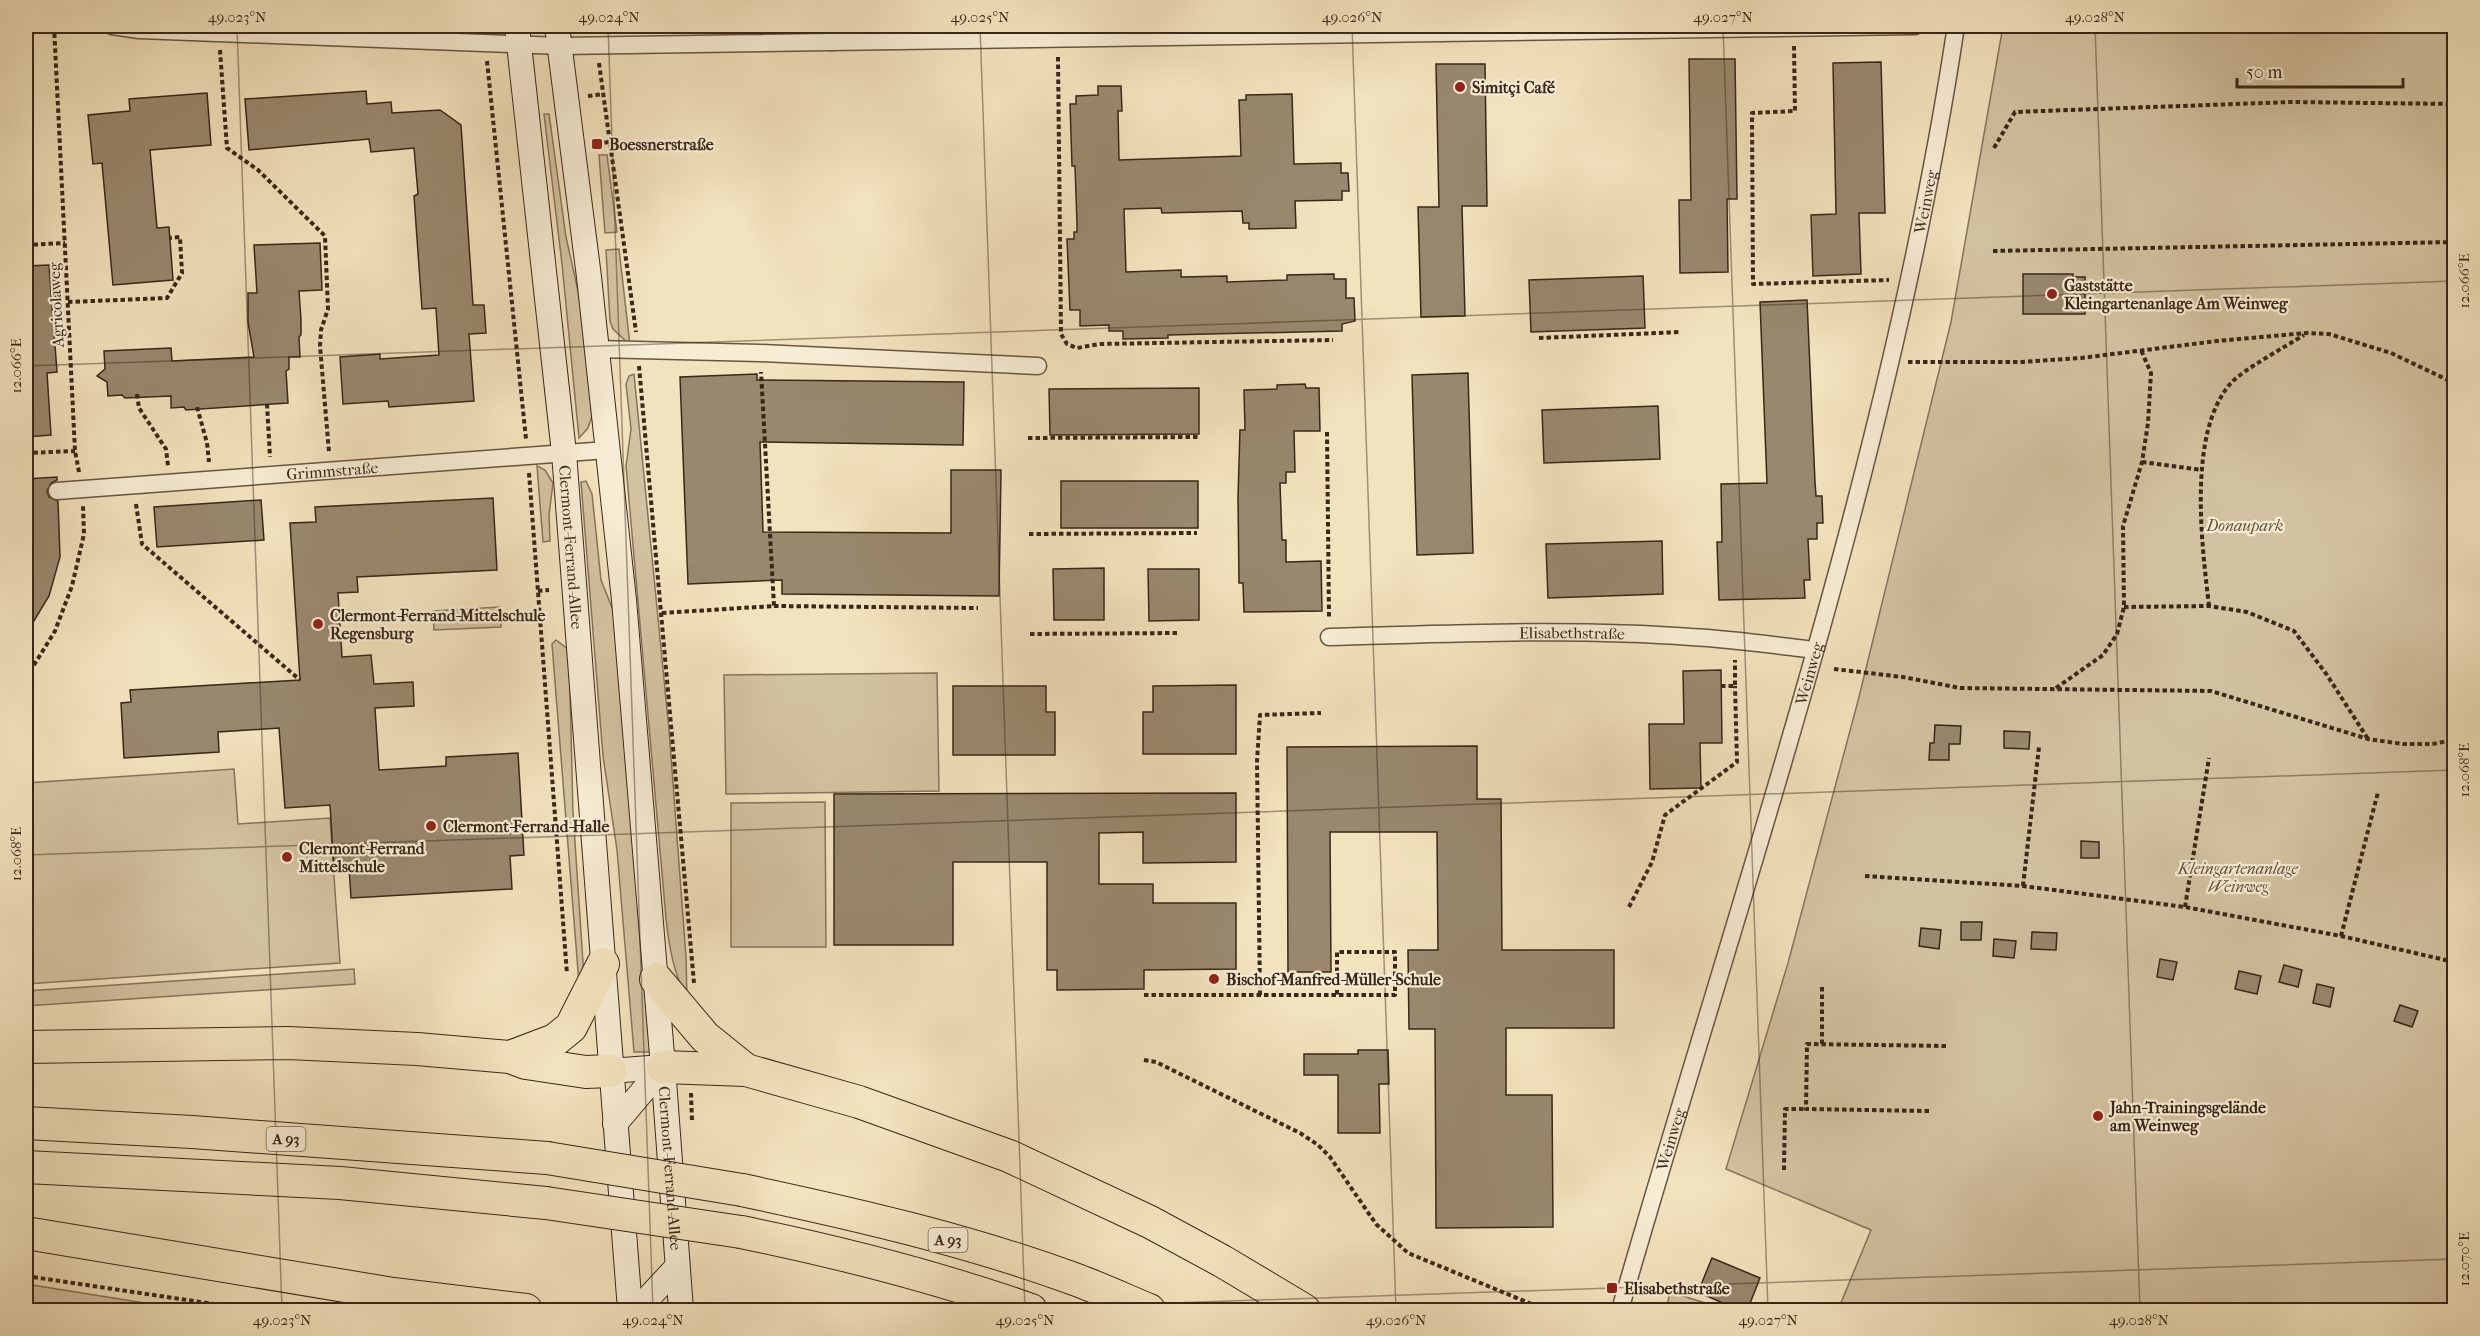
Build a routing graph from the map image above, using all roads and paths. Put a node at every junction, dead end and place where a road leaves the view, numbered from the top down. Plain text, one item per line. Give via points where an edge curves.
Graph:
1 (54, 26) edge
2 (112, 26) edge
3 (1915, 26) edge
4 (1956, 26) edge
5 (1793, 27) junction
6 (1253, 30) edge
7 (219, 33) junction
8 (832, 34) edge
9 (1048, 34) edge
10 (518, 35) edge
11 (559, 36) edge
12 (485, 44) junction
13 (596, 45) junction
14 (2454, 104) edge
15 (609, 142) junction
16 (597, 144) dead end
17 (1994, 148) dead end
18 (169, 238) dead end
19 (2454, 242) edge
20 (65, 243) junction
21 (26, 245) edge
22 (1993, 251) dead end
23 (1909, 279) junction
24 (68, 302) junction
25 (1681, 332) dead end
26 (2306, 333) junction
27 (1539, 338) dead end
28 (1332, 340) dead end
29 (597, 349) junction
30 (638, 350) junction
31 (2141, 350) junction
32 (760, 353) junction
33 (1892, 360) junction
34 (1038, 366) dead end
35 (2454, 383) edge
36 (137, 394) dead end
37 (267, 404) dead end
38 (197, 407) dead end
39 (1327, 432) dead end
40 (1028, 438) dead end
41 (1198, 438) dead end
42 (607, 450) junction
43 (75, 451) junction
44 (26, 453) edge
45 (564, 453) junction
46 (528, 456) junction
47 (2142, 462) junction
48 (2202, 470) junction
49 (330, 471) junction
50 (270, 475) junction
51 (211, 479) junction
52 (170, 482) junction
53 (134, 486) junction
54 (82, 489) junction
55 (57, 491) dead end
56 (1197, 533) dead end
57 (1029, 534) dead end
58 (549, 590) dead end
59 (538, 591) junction
60 (774, 606) junction
61 (2209, 606) junction
62 (2124, 607) junction
63 (978, 608) dead end
64 (662, 613) junction
65 (1179, 633) dead end
66 (1029, 634) dead end
67 (1329, 637) joint
68 (1735, 641) junction
69 (1814, 650) junction
70 (1834, 669) dead end
71 (26, 678) edge
72 (300, 680) dead end
73 (1721, 686) dead end
74 (1736, 686) junction
75 (2055, 689) junction
76 (1321, 713) dead end
77 (2368, 739) junction
78 (2454, 740) edge
79 (2038, 747) dead end
80 (2209, 758) dead end
81 (2378, 792) dead end
82 (1865, 876) dead end
83 (2023, 886) junction
84 (1629, 907) dead end
85 (2185, 907) junction
86 (2341, 936) junction
87 (2454, 962) edge
88 (603, 964) junction
89 (567, 978) dead end
90 (656, 979) junction
91 (1822, 986) dead end
92 (1144, 994) dead end
93 (1260, 995) junction
94 (1337, 995) junction
95 (694, 1025) junction
96 (1822, 1044) junction
97 (1947, 1046) dead end
98 (26, 1047) edge
99 (510, 1057) junction
100 (1144, 1060) dead end
101 (694, 1066) junction
102 (663, 1067) junction
103 (746, 1070) junction
104 (610, 1071) junction
105 (1806, 1109) junction
106 (1929, 1111) dead end
107 (26, 1123) edge
108 (615, 1124) junction
109 (693, 1132) dead end
110 (26, 1167) edge
111 (1784, 1170) dead end
112 (26, 1233) edge
113 (678, 1267) junction
114 (26, 1276) edge
115 (517, 1310) edge
116 (254, 1311) edge
117 (526, 1311) edge
118 (630, 1311) edge
119 (637, 1311) edge
120 (681, 1311) edge
121 (1031, 1311) edge
122 (1149, 1311) edge
123 (1304, 1311) edge
124 (1546, 1311) edge
125 (1620, 1311) edge

1 - 20 path, Agricolaweg
2 - 7 street
3 - 5 street
4 - 23 street, Weinweg via 1943,115
5 - 6 street
5 - 23 path via 1795,111 1752,113 1753,284
6 - 9 street
7 - 12 street
7 - 49 path via 227,148 258,170 325,236 328,309 320,346
8 - 9 street
8 - 13 street
9 - 28 path via 1061,334 1067,344 1077,348 1099,344
10 - 11 street
10 - 12 street
10 - 45 street, Clermont-Ferrand-Allee
11 - 13 street
11 - 29 street, Clermont-Ferrand-Allee
12 - 46 path
13 - 15 path
14 - 17 path via 2291,102 2015,112
15 - 16 path
15 - 30 path
18 - 24 path via 180,237 182,273 167,298
19 - 22 path
20 - 21 path
20 - 24 path, Agricolaweg
23 - 33 street, Weinweg
24 - 43 path, Agricolaweg
25 - 27 path
26 - 31 path
26 - 35 path via 2360,342
26 - 48 path via 2232,382 2211,418
29 - 30 street
29 - 42 street, Clermont-Ferrand-Allee
30 - 32 street
30 - 64 path
31 - 33 path via 2022,362
31 - 47 path via 2151,373
32 - 34 street
32 - 60 path
33 - 69 street, Weinweg
36 - 52 path via 139,408 166,449
37 - 50 path
38 - 51 path via 207,442
39 - 67 path
40 - 41 path
42 - 45 street, Grimmstraße
42 - 90 street, Clermont-Ferrand-Allee via 624,600
43 - 44 path
43 - 54 path, Agricolaweg
45 - 46 street, Grimmstraße
45 - 88 street, Clermont-Ferrand-Allee
46 - 49 street, Grimmstraße
46 - 59 path
47 - 48 path
47 - 62 path via 2123,526
48 - 61 path via 2202,544
49 - 50 street, Grimmstraße
50 - 51 street, Grimmstraße
51 - 52 street, Grimmstraße
52 - 53 street, Grimmstraße
53 - 54 street, Grimmstraße
53 - 72 path via 142,543
54 - 55 street, Grimmstraße
54 - 71 path, Agricolaweg via 84,534 72,586 55,631
56 - 57 path
58 - 59 path
59 - 89 path
60 - 63 path
60 - 64 path
61 - 62 path
61 - 77 path via 2247,612 2294,631
62 - 75 path via 2117,634 2103,655
64 - 95 path via 694,965
65 - 66 path
67 - 68 street, Elisabethstraße via 1509,632
68 - 69 street, Elisabethstraße
68 - 74 path
69 - 125 street, Weinweg
70 - 75 path via 1960,688
73 - 74 path
74 - 84 path via 1737,762 1665,815 1652,862
75 - 77 path via 2211,692
76 - 93 path via 1260,715
77 - 78 path via 2403,744
79 - 83 path
80 - 85 path
81 - 86 path
82 - 83 path
83 - 85 path
85 - 86 path
86 - 87 path
88 - 99 highway via 571,1027 555,1040
88 - 104 street, Clermont-Ferrand-Allee
90 - 95 highway
90 - 102 street, Clermont-Ferrand-Allee
91 - 96 path
92 - 93 path
93 - 94 path
94 - 94 path via 1337,952 1395,952 1395,995
95 - 103 highway
96 - 97 path
96 - 105 path via 1807,1044
98 - 99 highway via 288,1043
99 - 104 highway via 586,1072
100 - 124 path via 1156,1062 1318,1145 1376,1224 1408,1253
101 - 102 highway
101 - 103 highway
101 - 109 path
102 - 104 street, Clermont-Ferrand-Allee
102 - 108 street, Clermont-Ferrand-Allee
102 - 113 street, Clermont-Ferrand-Allee
103 - 123 highway via 859,1102 1010,1156 1150,1222
104 - 108 street, Clermont-Ferrand-Allee
105 - 106 path
105 - 111 path via 1785,1109
107 - 122 highway, A 93, bridge via 547,1158 742,1190 842,1211 975,1247 1078,1281
108 - 118 street, Clermont-Ferrand-Allee
110 - 121 highway, bridge via 340,1183 546,1203 741,1232 825,1249
112 - 115 highway via 393,1294
113 - 119 street, Clermont-Ferrand-Allee
113 - 120 street, Clermont-Ferrand-Allee
114 - 116 path
115 - 117 highway

